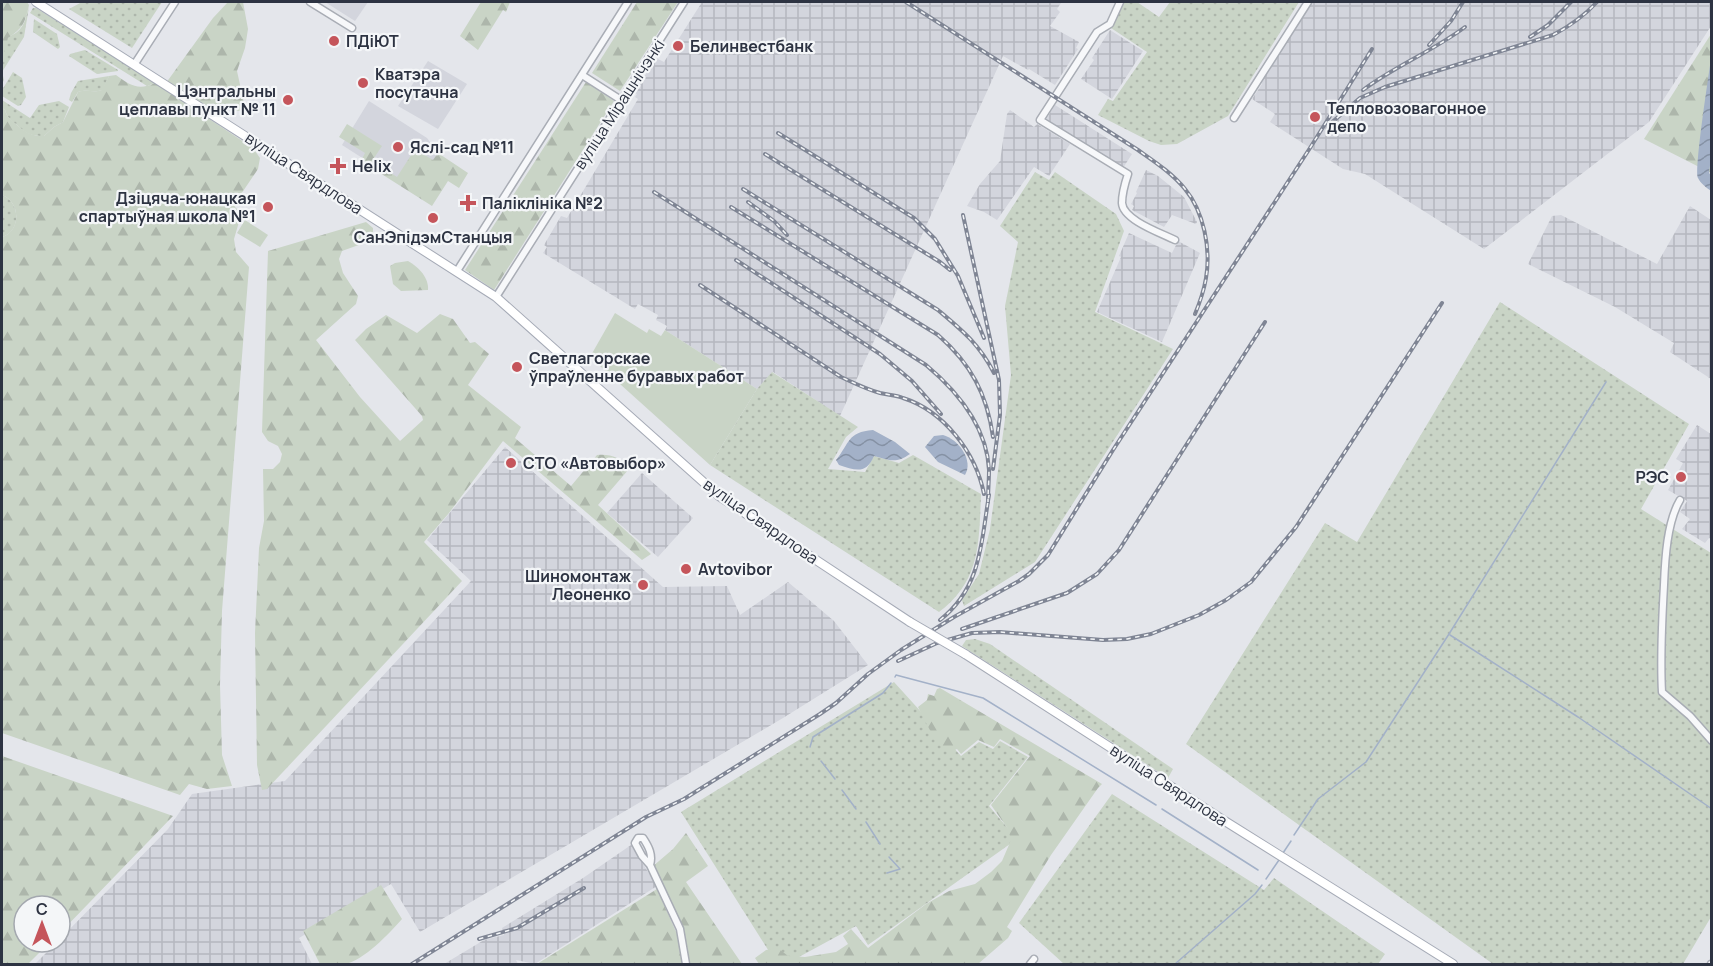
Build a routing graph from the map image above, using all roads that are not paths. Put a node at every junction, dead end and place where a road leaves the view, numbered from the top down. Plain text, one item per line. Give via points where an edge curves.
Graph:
1 (36, 2) edge
2 (175, 2) edge
3 (310, 2) edge
4 (628, 2) edge
5 (684, 2) edge
6 (1120, 2) edge
7 (1308, 2) edge
8 (352, 28) dead end
9 (134, 65) junction
10 (582, 75) junction
11 (621, 100) junction
12 (1234, 118) dead end
13 (1175, 240) dead end
14 (457, 271) junction
15 (496, 297) junction
16 (1680, 500) dead end
17 (1712, 741) edge
18 (650, 865) dead end
19 (686, 964) edge
20 (1453, 964) edge

1 - 9 main road, вуліца Свярдлова
2 - 9 street
3 - 8 street
4 - 10 street
5 - 11 street, вуліца Мірашнічэнкі
6 - 13 street via 1110,24 1097,32 1040,120 1128,174 1122,205 1126,214
7 - 12 street
9 - 14 main road, вуліца Свярдлова
10 - 11 street
10 - 14 street
11 - 15 street, вуліца Мірашнічэнкі
14 - 15 main road, вуліца Свярдлова
15 - 20 main road, вуліца Свярдлова, bridge via 720,496 910,622
16 - 17 street via 1674,510 1665,556 1662,692
18 - 19 street via 680,929

